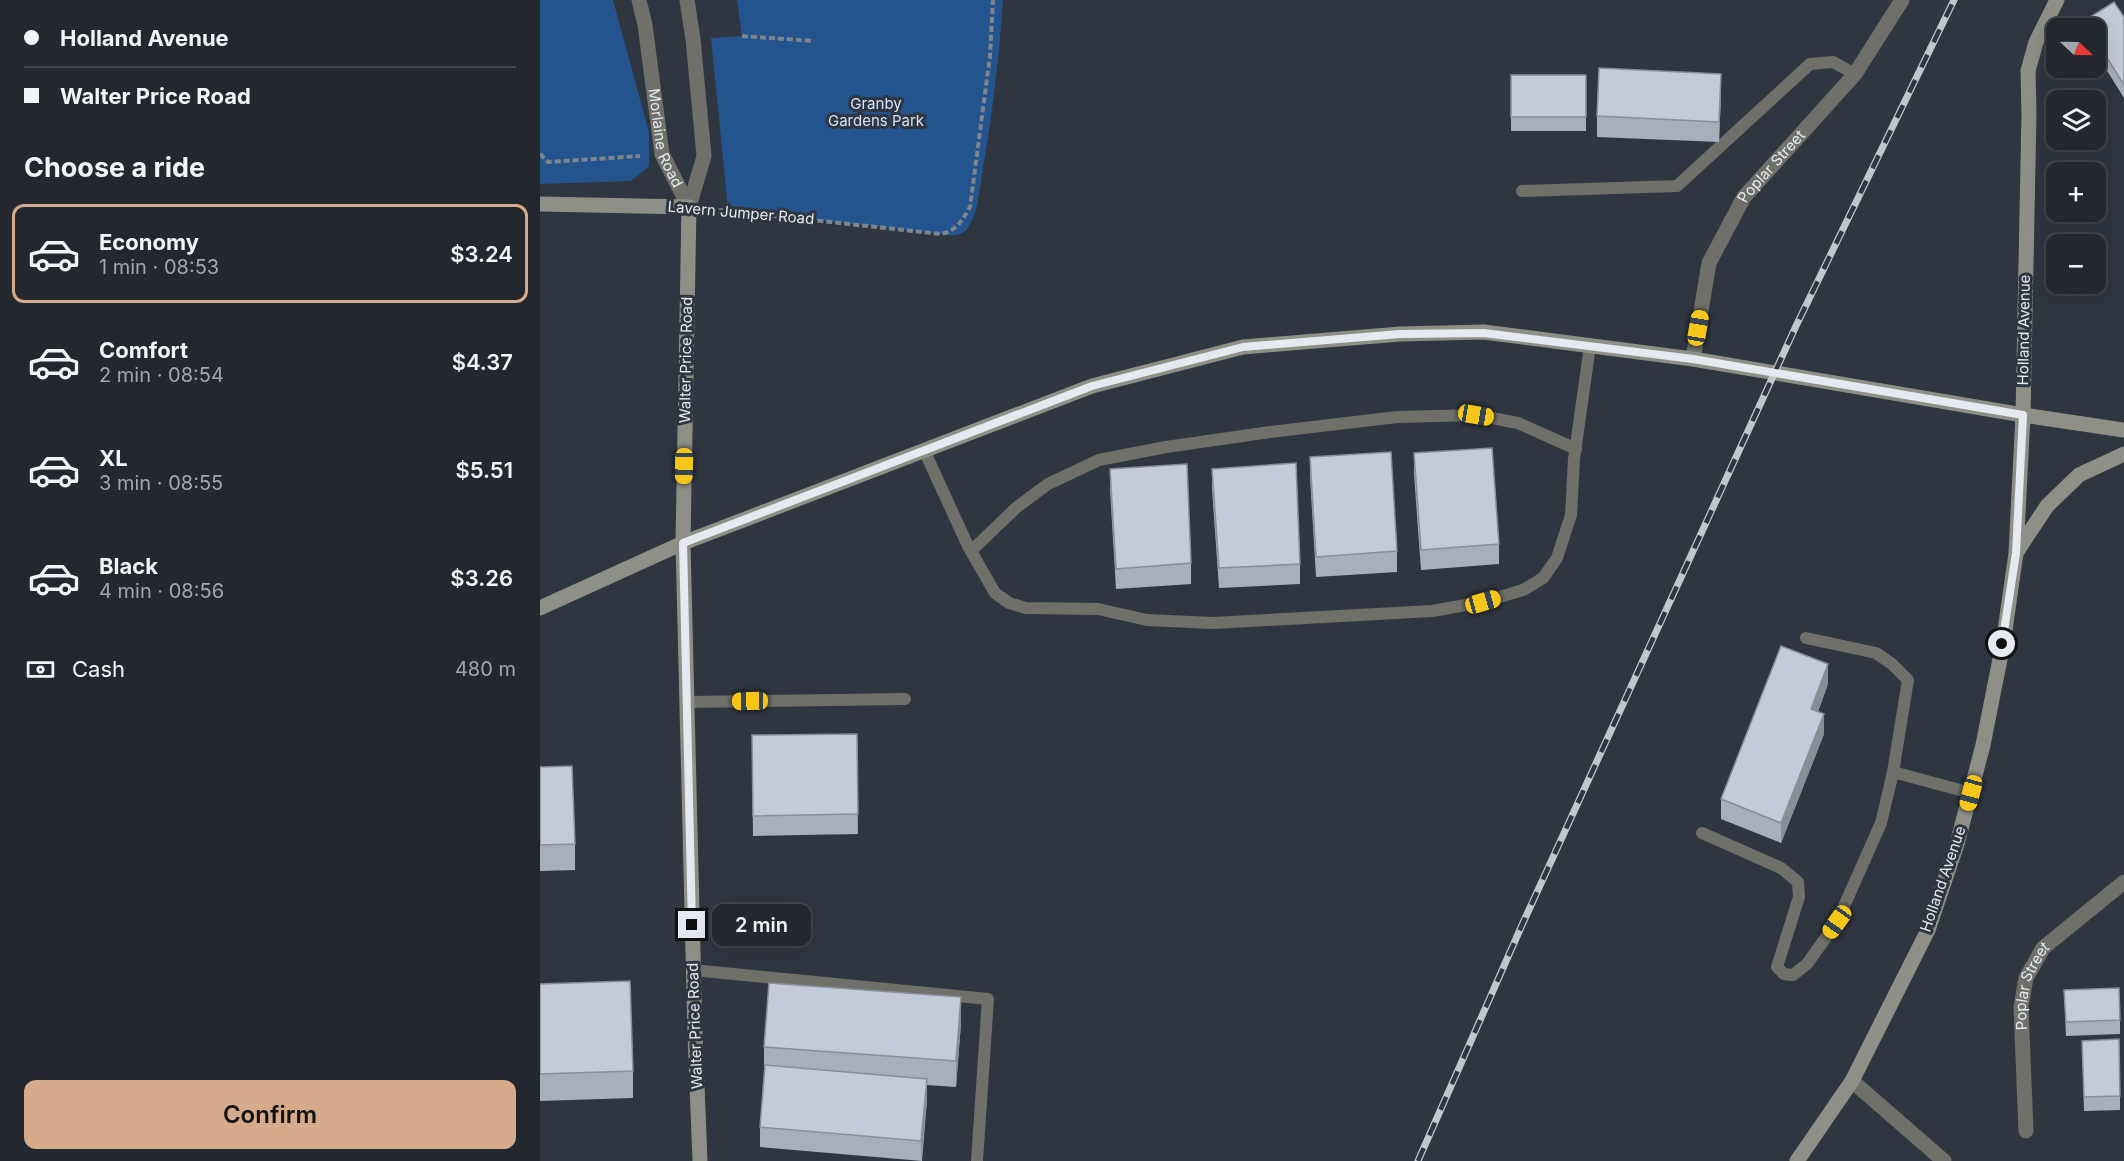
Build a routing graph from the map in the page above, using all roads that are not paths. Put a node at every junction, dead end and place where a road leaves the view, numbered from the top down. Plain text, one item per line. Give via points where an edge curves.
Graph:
1 (639, 0) edge
2 (687, 0) edge
3 (1902, 0) edge
4 (2057, 0) edge
5 (1855, 74) junction
6 (1522, 191) dead end
7 (540, 204) edge
8 (689, 207) junction
9 (1590, 346) junction
10 (1693, 359) junction
11 (2023, 415) junction
12 (2124, 430) edge
13 (1576, 449) junction
14 (924, 450) junction
15 (2124, 454) edge
16 (683, 543) junction
17 (971, 551) junction
18 (2016, 553) junction
19 (540, 608) edge
20 (1806, 638) dead end
21 (905, 699) dead end
22 (687, 702) junction
23 (1893, 772) junction
24 (1971, 793) junction
25 (1702, 834) dead end
26 (2124, 882) edge
27 (693, 970) junction
28 (1852, 1081) junction
29 (2026, 1131) dead end
30 (700, 1161) edge
31 (977, 1161) edge
32 (1797, 1161) edge
33 (1944, 1161) edge

1 - 8 street, Morlaine Road via 662,154
2 - 8 street, Morlaine Road via 704,156
3 - 5 street, Poplar Street
4 - 11 street, Holland Avenue via 2036,42 2028,71
5 - 6 lane via 1833,62 1810,64 1677,186
5 - 10 street, Poplar Street via 1744,197 1709,263
7 - 8 street, Lavern Jumper Road
8 - 16 street, Walter Price Road
9 - 10 street
9 - 13 lane
9 - 14 street via 1484,333 1400,334 1243,347 1092,386
10 - 11 street
11 - 12 street
11 - 18 street, Holland Avenue
13 - 17 lane via 1518,423 1476,415 1397,417 1166,447 1099,460 1048,484
13 - 17 lane via 1570,515 1557,558 1543,578 1523,590 1483,602 1432,611 1225,622 1147,620 1098,609 1026,608 995,593
14 - 16 street
14 - 17 lane
15 - 18 street via 2079,475 2047,506
16 - 19 street
16 - 22 street, Walter Price Road
18 - 24 street, Holland Avenue via 1998,666
20 - 23 lane via 1876,653 1908,680
21 - 22 lane
22 - 27 street, Walter Price Road
23 - 24 lane
23 - 25 lane via 1881,822 1837,922 1807,964 1793,975 1784,974 1777,967 1799,897 1798,882 1780,868
24 - 28 street, Holland Avenue via 1928,930
26 - 29 street, Poplar Street via 2043,948 2025,978 2021,1006
27 - 30 street, Walter Price Road
27 - 31 lane via 988,999
28 - 32 street, Holland Avenue
28 - 33 street

